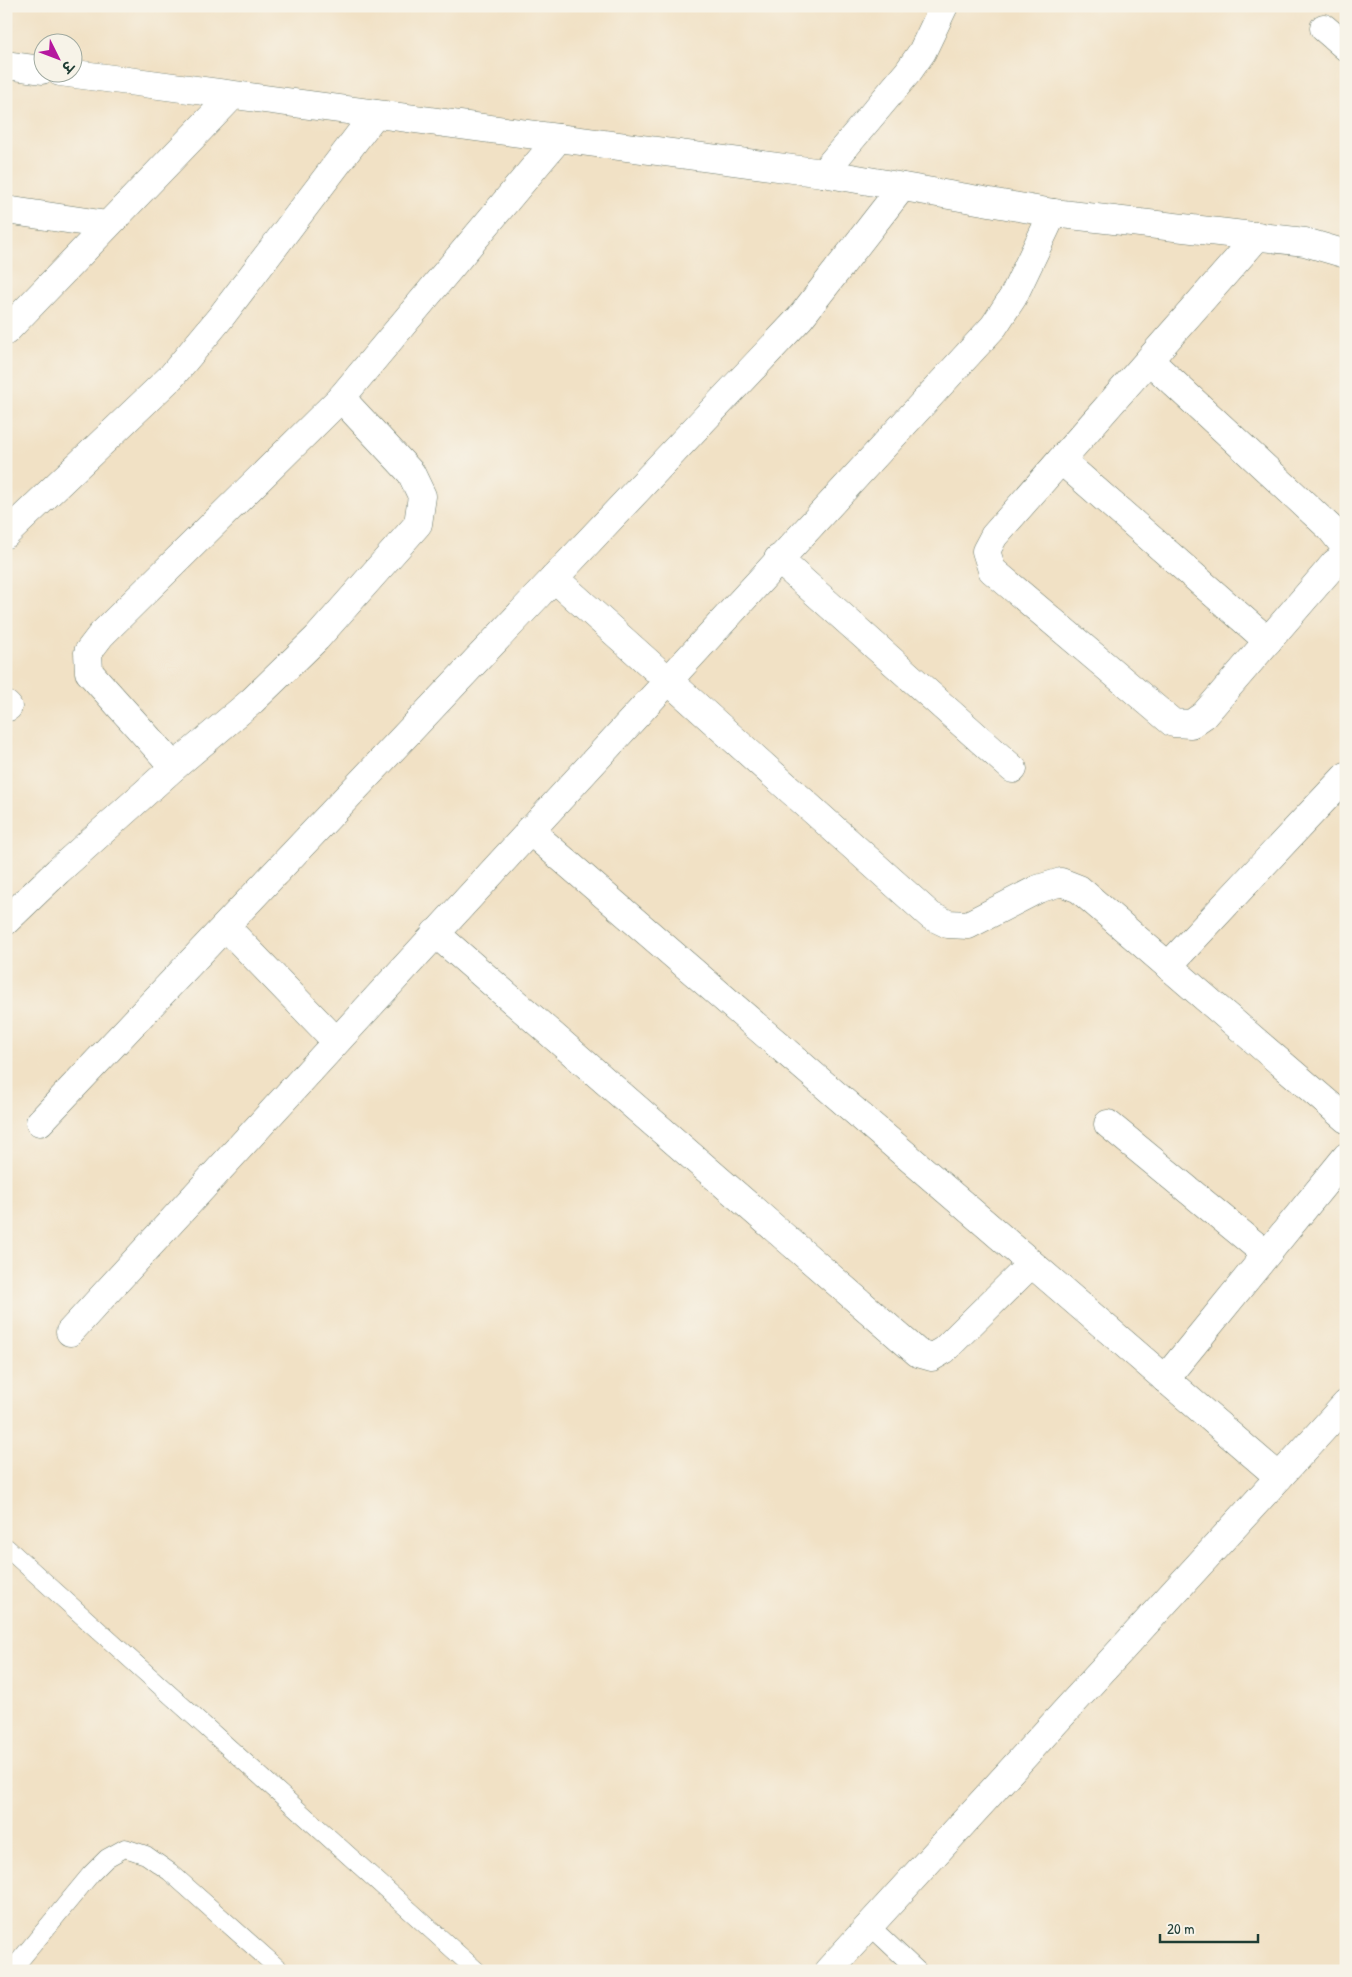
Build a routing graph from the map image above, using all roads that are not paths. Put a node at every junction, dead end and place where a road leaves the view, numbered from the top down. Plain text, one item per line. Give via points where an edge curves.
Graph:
1 (944, 6) edge
2 (1324, 28) dead end
3 (1346, 47) edge
4 (6, 65) edge
5 (32, 69) edge
6 (82, 75) edge
7 (232, 96) junction
8 (375, 114) junction
9 (559, 138) junction
10 (823, 173) junction
11 (902, 187) junction
12 (6, 210) edge
13 (1053, 213) junction
14 (107, 225) junction
15 (1258, 236) junction
16 (1346, 254) edge
17 (6, 331) edge
18 (1149, 360) junction
19 (341, 398) junction
20 (1061, 460) junction
21 (6, 534) edge
22 (1346, 548) edge
23 (1346, 555) edge
24 (778, 559) junction
25 (554, 578) junction
26 (1268, 641) junction
27 (666, 680) junction
28 (174, 766) junction
29 (1013, 769) dead end
30 (1346, 776) edge
31 (529, 830) junction
32 (6, 921) edge
33 (226, 927) junction
34 (434, 933) junction
35 (1168, 966) junction
36 (336, 1041) junction
37 (1346, 1119) edge
38 (40, 1122) dead end
39 (1108, 1124) dead end
40 (1346, 1157) edge
41 (1266, 1254) junction
42 (1031, 1264) junction
43 (70, 1332) dead end
44 (1165, 1379) junction
45 (1346, 1404) edge
46 (1279, 1477) junction
47 (8, 1548) dead end
48 (869, 1925) junction
49 (11, 1971) edge
50 (281, 1971) edge
51 (477, 1971) edge
52 (828, 1971) edge
53 (918, 1971) edge

1 - 10 street via 922,52 908,72
2 - 3 street
4 - 5 street
6 - 7 street
7 - 8 street
7 - 14 street
8 - 9 street
8 - 21 street via 220,318 170,377
9 - 10 street
9 - 19 street
10 - 11 street
11 - 13 street
11 - 25 street via 800,318
12 - 14 street
13 - 15 street
13 - 24 street via 1013,297 994,326
14 - 17 street
15 - 16 street via 1305,242
15 - 18 street
18 - 20 street
18 - 22 street via 1330,528
19 - 28 street via 411,473 422,496 418,524 317,638 252,701
19 - 28 street via 101,635 88,652 89,672
20 - 26 street
20 - 26 street via 994,536 986,551 992,570 1172,723 1191,724 1204,715
23 - 26 street via 1335,563
24 - 27 street
24 - 29 street
25 - 27 street
25 - 33 street
27 - 31 street
27 - 35 street via 931,916 948,924 968,925 1038,889 1061,882 1079,889
28 - 32 street
30 - 35 street
31 - 34 street
31 - 42 street
33 - 36 street
33 - 38 street
34 - 36 street
34 - 42 street via 918,1353 932,1357 944,1350
35 - 37 street
36 - 43 street
39 - 41 street
40 - 41 street
41 - 44 street
42 - 44 street
44 - 46 street
45 - 46 street
46 - 48 street
47 - 51 lane
48 - 52 street
48 - 53 lane
49 - 50 lane via 91,1874 107,1858 126,1848 146,1855 170,1872

